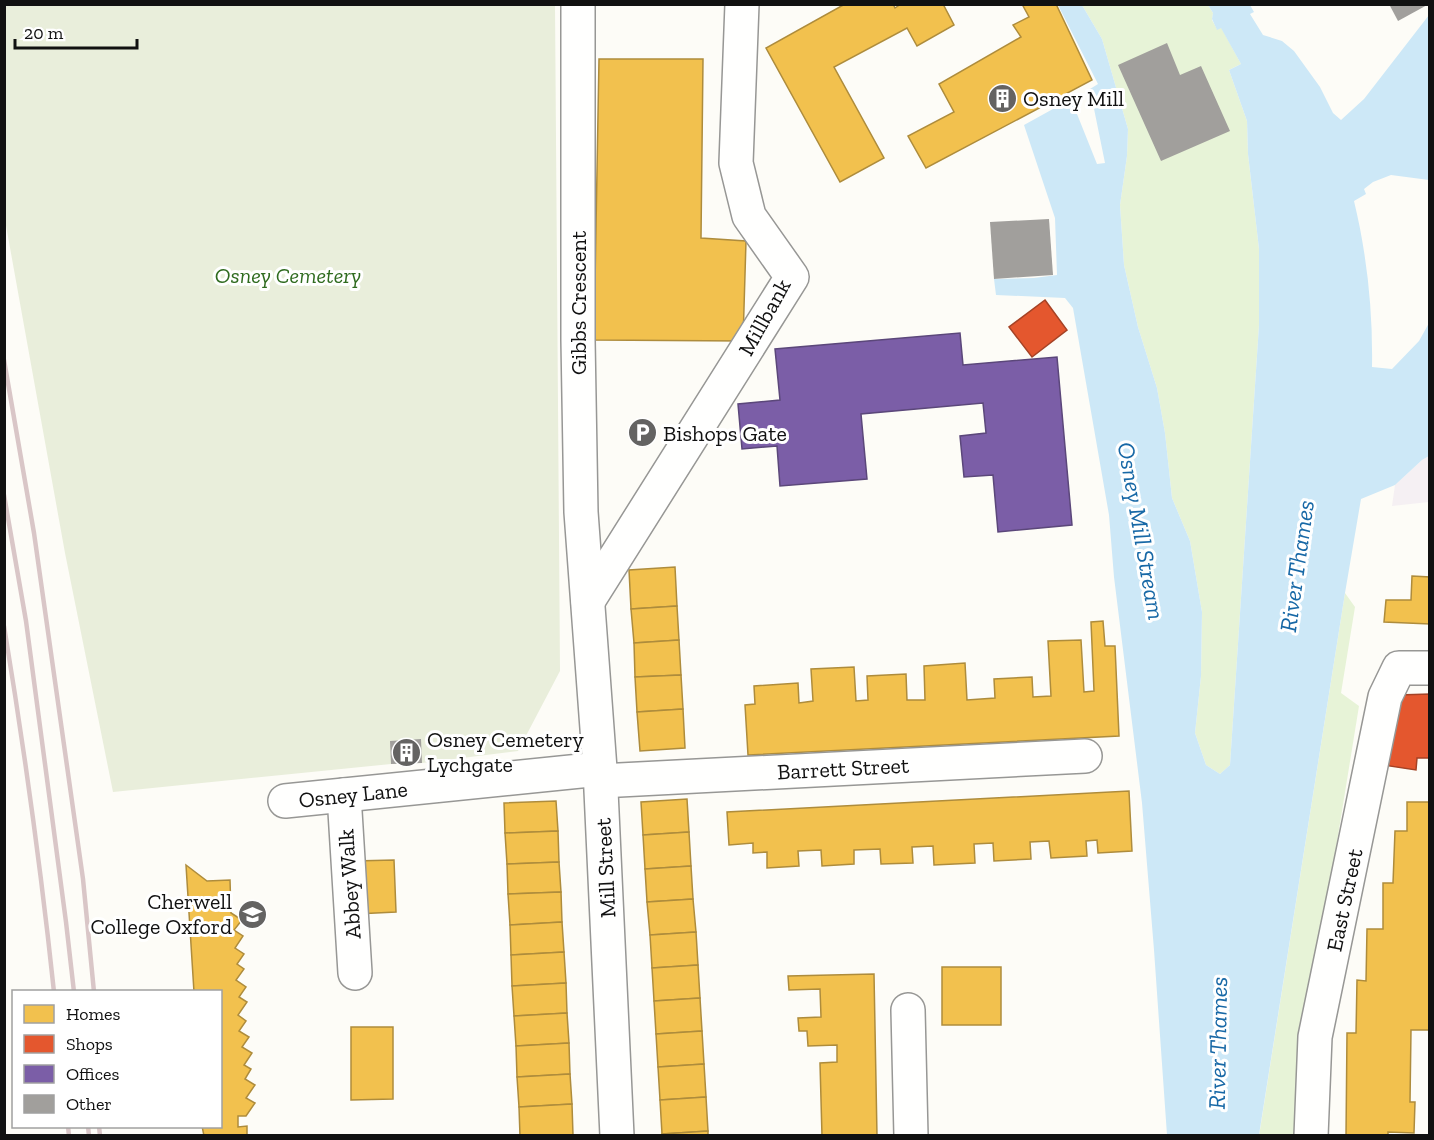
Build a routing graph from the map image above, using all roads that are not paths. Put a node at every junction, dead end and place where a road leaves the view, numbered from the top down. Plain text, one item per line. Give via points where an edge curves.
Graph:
1 (578, 4) edge
2 (742, 4) edge
3 (588, 601) junction
4 (1414, 668) edge
5 (1084, 756) dead end
6 (600, 775) junction
7 (344, 795) junction
8 (285, 801) dead end
9 (355, 972) dead end
10 (908, 1010) dead end
11 (617, 1136) edge
12 (910, 1136) edge
13 (1311, 1136) edge

1 - 3 street, Gibbs Crescent via 578,340 581,512
2 - 3 street, Millbank via 736,163 749,216 792,277
3 - 6 street, Mill Street
4 - 13 street, East Street via 1385,697 1315,1037
5 - 6 street, Barrett Street
6 - 7 street, Osney Lane
6 - 11 street, Mill Street
7 - 8 street, Osney Lane
7 - 9 street, Abbey Walk
10 - 12 street

